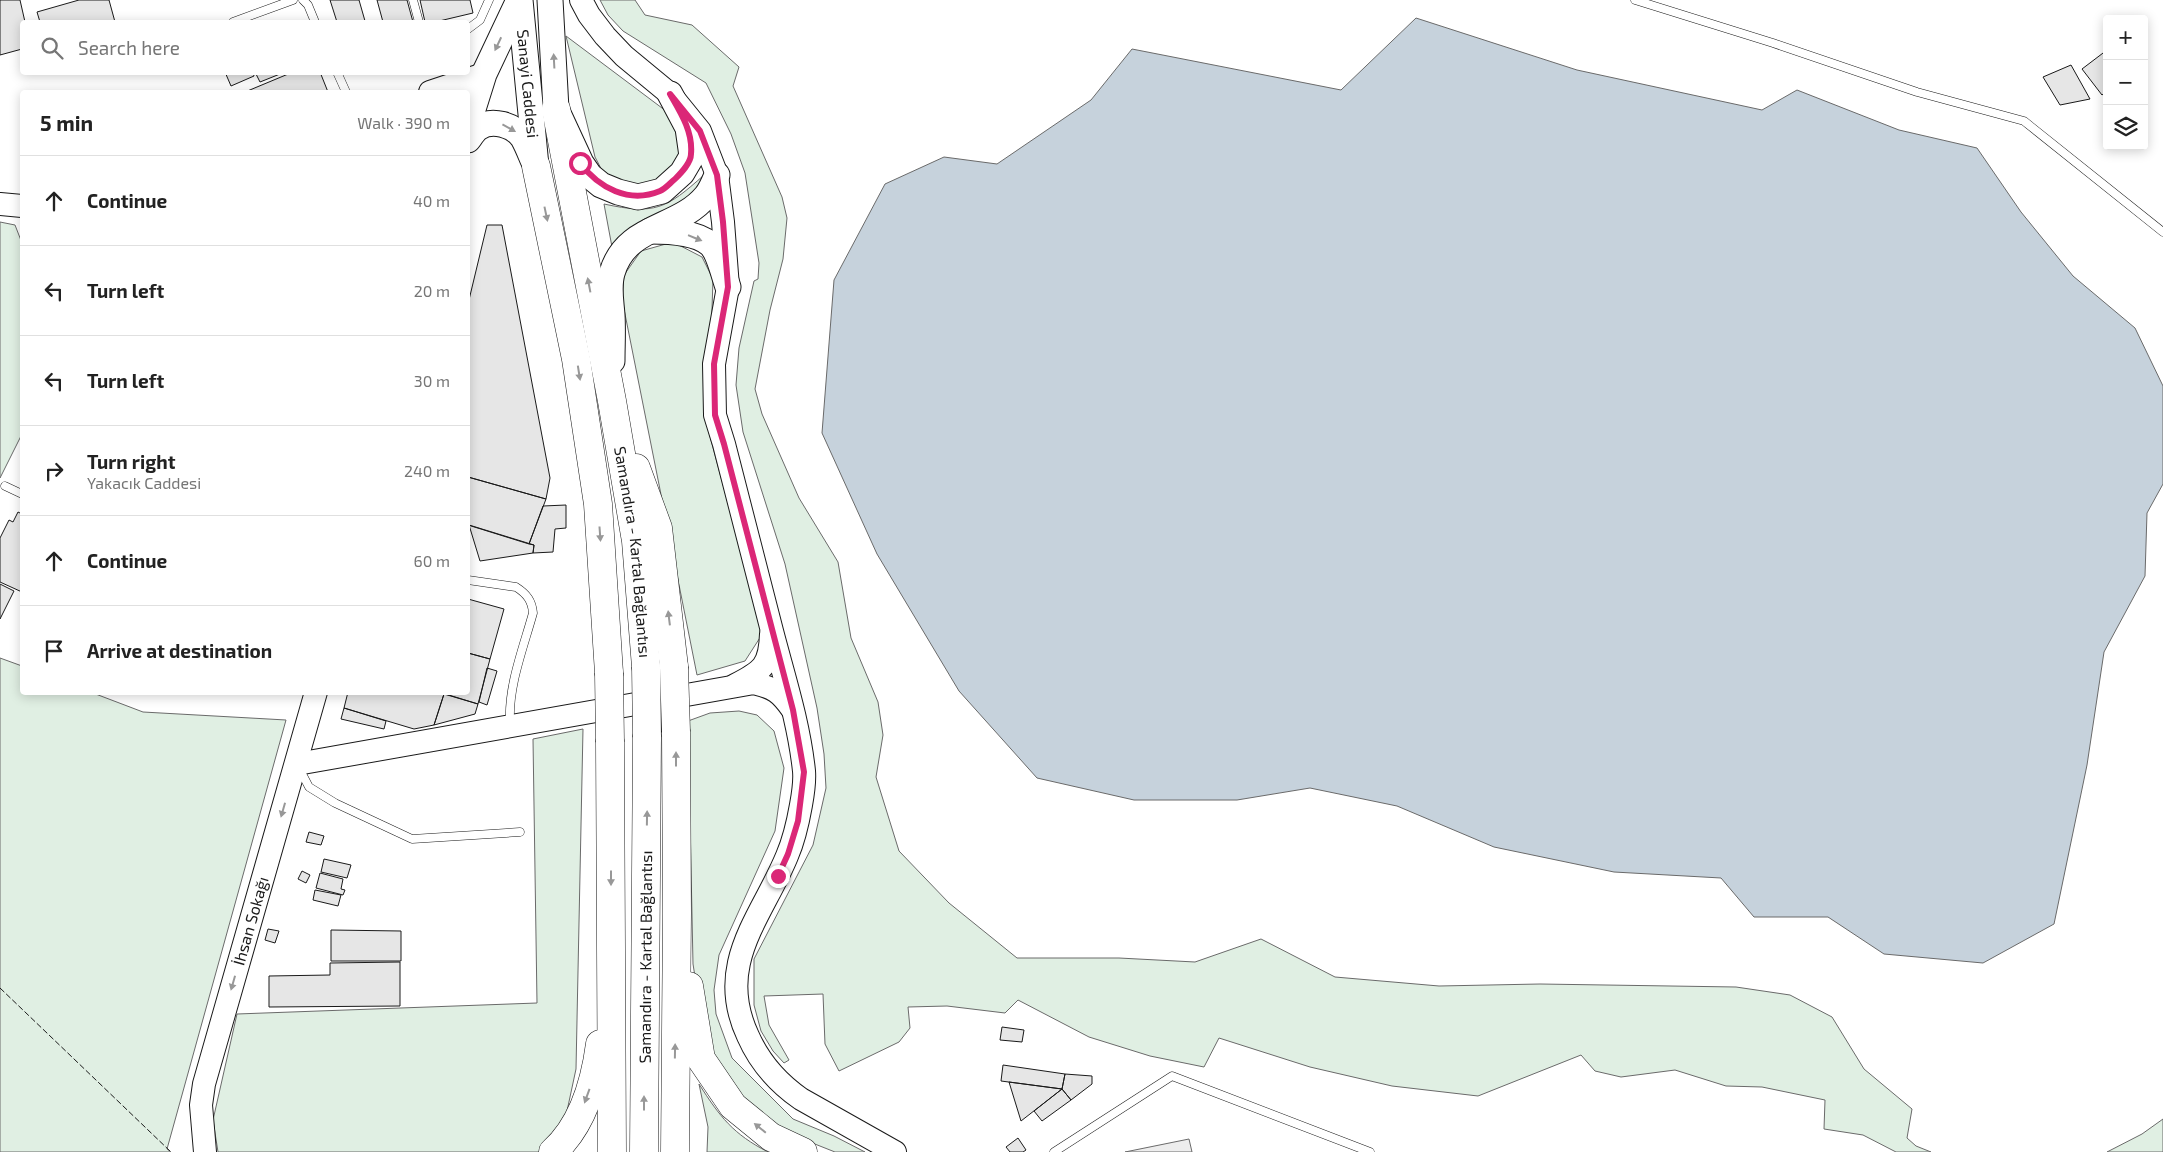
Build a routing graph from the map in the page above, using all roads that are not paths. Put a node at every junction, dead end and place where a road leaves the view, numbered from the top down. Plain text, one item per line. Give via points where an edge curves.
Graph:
1 (293, 0) edge
2 (303, 0) edge
3 (413, 0) edge
4 (489, 0) edge
5 (520, 0) edge
6 (550, 0) edge
7 (581, 0) edge
8 (1635, 0) edge
9 (238, 20) edge
10 (315, 20) edge
11 (418, 20) edge
12 (470, 28) edge
13 (484, 74) junction
14 (338, 75) edge
15 (345, 90) edge
16 (436, 90) edge
17 (670, 94) junction
18 (556, 109) junction
19 (470, 119) edge
20 (470, 138) edge
21 (536, 166) junction
22 (717, 175) junction
23 (0, 204) edge
24 (20, 206) edge
25 (648, 231) junction
26 (2163, 232) edge
27 (728, 287) junction
28 (612, 401) junction
29 (5, 486) dead end
30 (20, 493) edge
31 (470, 580) edge
32 (771, 627) junction
33 (732, 687) junction
34 (315, 695) edge
35 (793, 710) junction
36 (510, 726) junction
37 (297, 764) junction
38 (520, 832) dead end
39 (677, 913) junction
40 (612, 945) junction
41 (205, 1152) edge
42 (553, 1152) edge
43 (612, 1152) edge
44 (644, 1152) edge
45 (675, 1152) edge
46 (802, 1152) edge
47 (896, 1152) edge
48 (1054, 1152) edge
49 (1370, 1152) edge

1 - 9 lane
2 - 10 lane
3 - 11 lane
4 - 12 lane via 480,20
5 -> 13 main road
5 - 21 main road, Sanayi Caddesi
18 -> 6 main road, Sanayi Caddesi
7 - 17 street via 605,36
8 - 26 lane via 1917,92 2024,121
13 - 16 street
13 - 19 main road
14 - 15 lane
17 - 18 main road via 688,128 692,156 682,172 662,191 638,197 610,189 590,176 580,163
17 - 22 street via 700,131
28 -> 18 highway, Samandıra - Kartal Bağlantısı
20 -> 21 main road via 478,128 490,123 501,124 522,137
21 -> 40 highway, Samandıra - Kartal Bağlantısı, bridge via 576,358 597,494 609,672
22 - 25 main road via 706,196
22 - 27 street
23 - 24 street
25 -> 27 main road via 678,231 710,244
25 - 28 main road via 630,242 618,256 611,275
27 - 32 street via 714,364 715,415
39 -> 28 highway, bridge via 674,666 658,528
44 -> 28 highway, Samandıra - Kartal Bağlantısı, bridge via 646,667 636,541
29 - 30 lane
31 - 36 lane via 516,588 523,591 532,605 533,613 513,685
32 - 33 street via 770,653 763,667
32 - 35 street
33 - 35 street via 754,683 769,687 781,694
33 - 36 street
34 - 37 street, İhsan Sokağı
35 - 47 street via 804,772 803,794 788,854 746,937 739,960 737,983 743,1025 757,1053 786,1088
36 - 37 street
37 - 38 lane via 309,786 335,803 412,839
37 -> 41 street, İhsan Sokağı via 204,1084 201,1105
45 -> 39 highway
46 -> 39 highway via 771,1137 733,1106 701,1058
40 -> 42 highway via 596,1071 581,1114 567,1140
40 - 43 highway, Samandıra - Kartal Bağlantısı
48 - 49 lane via 1172,1076

